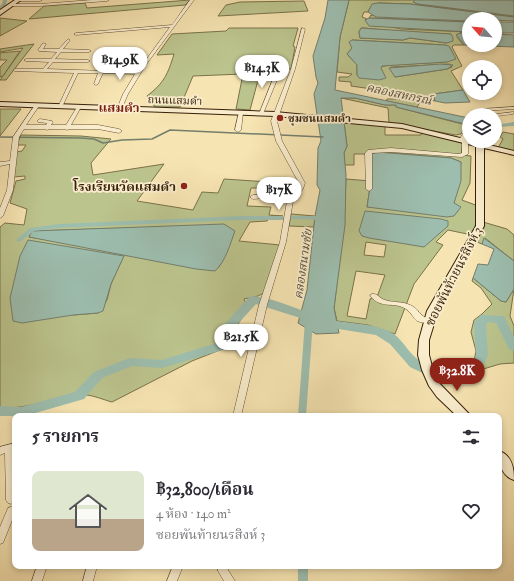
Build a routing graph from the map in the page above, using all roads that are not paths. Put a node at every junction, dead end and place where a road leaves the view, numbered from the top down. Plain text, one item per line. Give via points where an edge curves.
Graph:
1 (18, 0) edge
2 (40, 0) edge
3 (107, 0) edge
4 (192, 0) edge
5 (12, 5) junction
6 (0, 13) edge
7 (173, 26) junction
8 (303, 29) dead end
9 (76, 34) dead end
10 (68, 40) dead end
11 (44, 44) dead end
12 (60, 51) junction
13 (89, 51) dead end
14 (26, 60) dead end
15 (52, 60) junction
16 (88, 61) dead end
17 (15, 70) dead end
18 (279, 70) dead end
19 (44, 71) junction
20 (77, 71) junction
21 (101, 72) junction
22 (139, 73) junction
23 (96, 84) dead end
24 (0, 104) edge
25 (37, 106) junction
26 (60, 106) junction
27 (79, 107) junction
28 (119, 108) junction
29 (514, 108) edge
30 (502, 109) edge
31 (241, 113) junction
32 (514, 113) edge
33 (261, 114) junction
34 (275, 114) junction
35 (502, 114) edge
36 (40, 121) dead end
37 (22, 127) junction
38 (47, 128) junction
39 (67, 128) junction
40 (238, 130) dead end
41 (120, 131) dead end
42 (462, 140) edge
43 (465, 148) edge
44 (480, 148) edge
45 (495, 148) edge
46 (514, 153) edge
47 (12, 162) junction
48 (0, 164) edge
49 (369, 189) dead end
50 (294, 196) junction
51 (253, 197) dead end
52 (0, 216) edge
53 (374, 296) dead end
54 (427, 321) junction
55 (238, 413) edge
56 (462, 413) edge
57 (8, 449) edge
58 (502, 460) edge
59 (514, 475) edge
60 (11, 500) dead end
61 (11, 511) dead end
62 (0, 540) edge
63 (41, 569) edge
64 (91, 569) edge
65 (177, 569) edge
66 (223, 569) edge
67 (37, 581) edge
68 (88, 581) edge
69 (172, 581) edge
70 (230, 581) edge

1 - 2 street
1 - 5 street
3 - 5 street
4 - 7 street
5 - 6 street
7 - 9 street
7 - 22 street
8 - 34 street via 292,69
10 - 12 street
11 - 12 street via 40,50
12 - 13 street
12 - 15 street
14 - 15 street
15 - 16 street
15 - 19 street
17 - 19 street
18 - 33 street
19 - 20 street
20 - 21 street
20 - 26 street
21 - 22 street
21 - 23 street
22 - 28 street via 124,95
24 - 25 street, ถนนแสมดำ
25 - 26 street, ถนนแสมดำ
25 - 37 street
26 - 27 street, ถนนแสมดำ
27 - 28 street, ถนนแสมดำ
27 - 39 street
28 - 31 street, ถนนแสมดำ
29 - 30 street
31 - 33 street, ถนนแสมดำ
31 - 40 street
32 - 35 street
33 - 34 street, ถนนแสมดำ
34 - 42 street, ถนนแสมดำ via 402,126
34 - 50 street via 274,127 277,135 302,182
36 - 38 street via 50,122
37 - 38 street
37 - 47 street via 17,136
38 - 39 street
39 - 41 street via 98,126
43 - 49 street via 465,154 460,156 370,150
44 - 54 street, ซอยพันท้ายนรสิงห์ 3 via 480,226
45 - 46 street, ถนนแสมดำ
47 - 48 street
47 - 52 street via 10,190
50 - 51 street
50 - 55 street via 290,202 283,242 263,305
53 - 54 street via 380,302 411,307 420,319
54 - 56 street, ซอยพันท้ายนรสิงห์ 3 via 423,348 432,380 439,391
57 - 60 street
58 - 59 street
61 - 62 street
63 - 67 street
64 - 68 street
65 - 69 street
66 - 70 street

